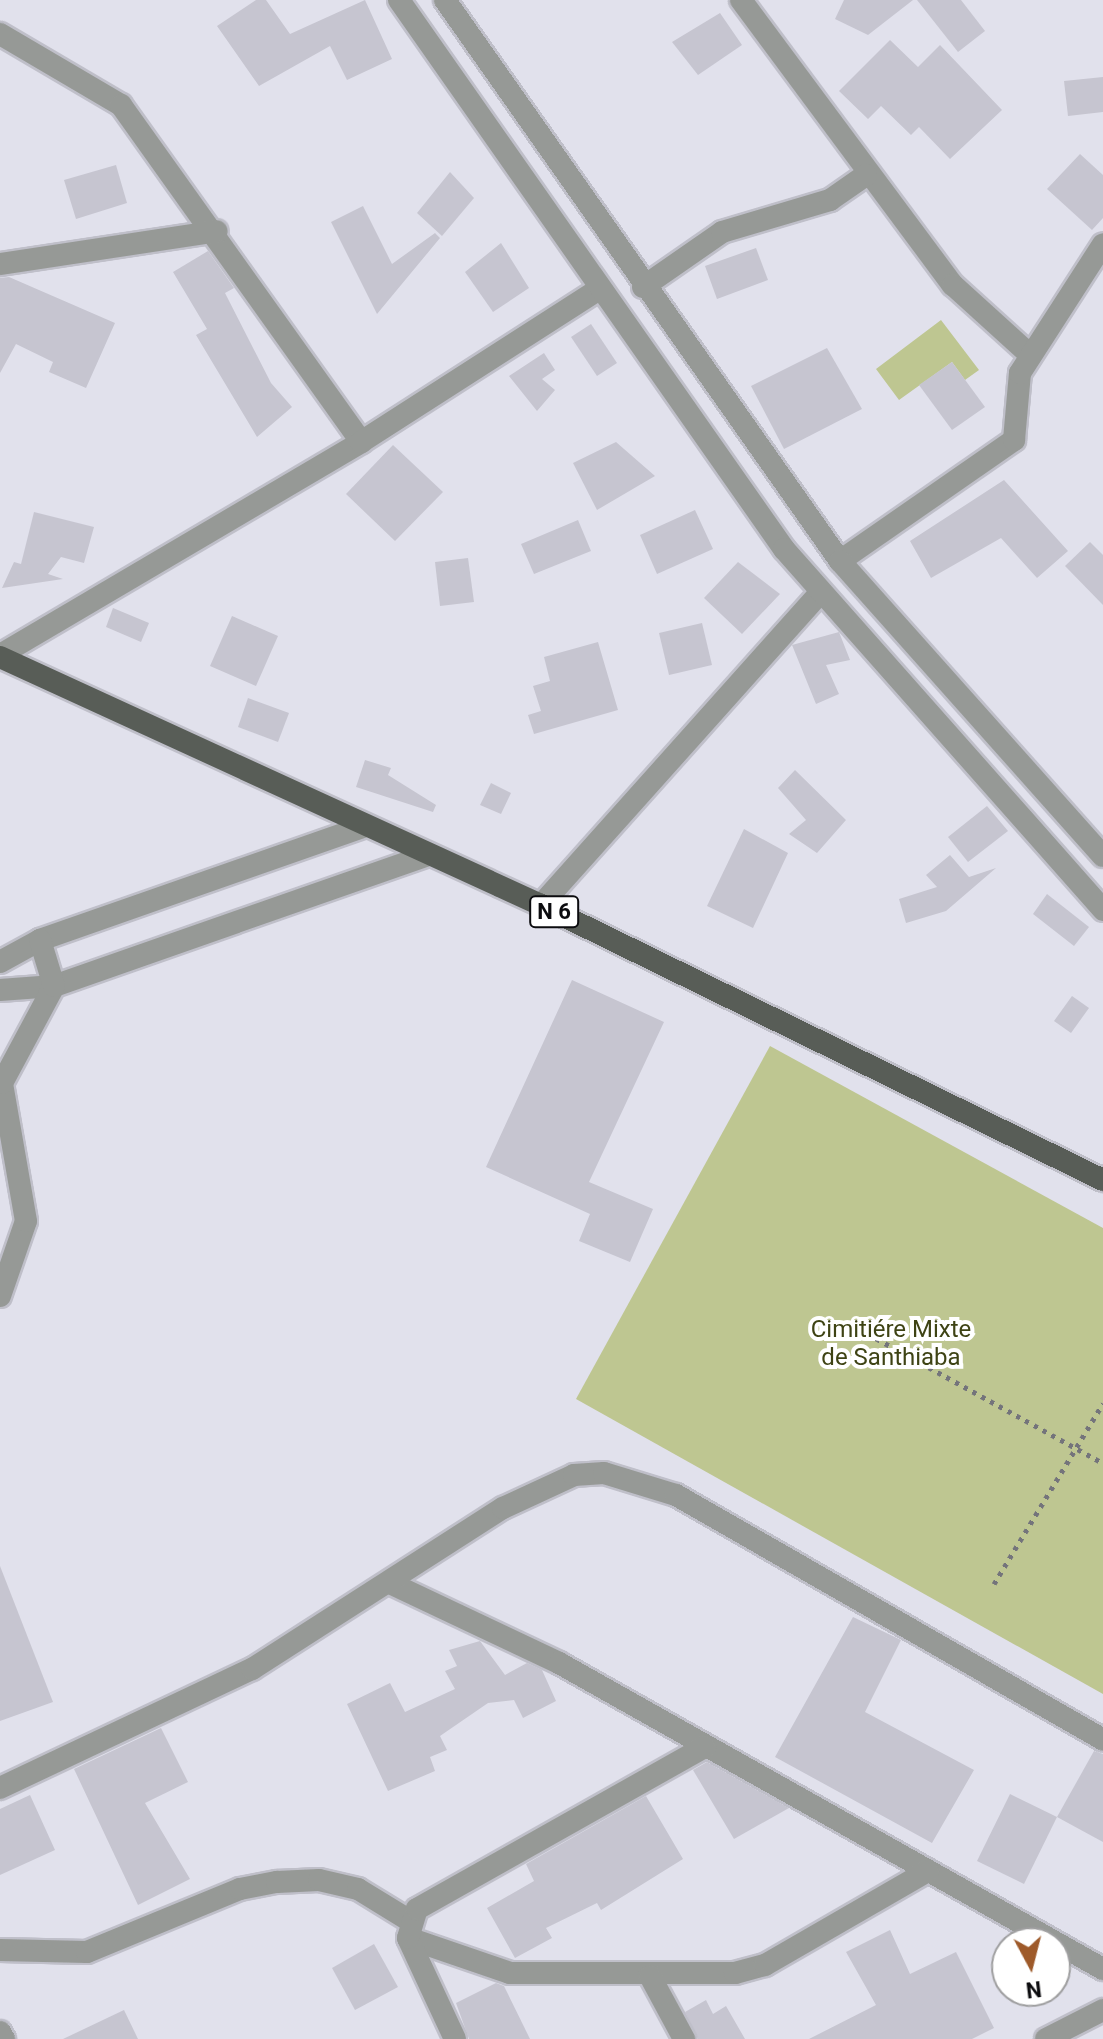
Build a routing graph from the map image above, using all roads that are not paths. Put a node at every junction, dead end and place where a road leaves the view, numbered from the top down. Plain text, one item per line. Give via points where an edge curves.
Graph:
1 (399, 0) edge
2 (445, 0) edge
3 (741, 0) edge
4 (0, 34) edge
5 (866, 175) junction
6 (217, 231) junction
7 (1103, 244) edge
8 (0, 264) edge
9 (643, 287) junction
10 (599, 289) junction
11 (1029, 354) junction
12 (361, 442) junction
13 (840, 561) junction
14 (819, 594) junction
15 (0, 656) edge
16 (365, 826) junction
17 (429, 855) junction
18 (1103, 856) edge
19 (541, 905) junction
20 (1103, 910) edge
21 (40, 940) junction
22 (0, 962) edge
23 (54, 986) junction
24 (0, 990) edge
25 (1103, 1180) edge
26 (0, 1296) edge
27 (392, 1584) junction
28 (1103, 1740) edge
29 (705, 1747) junction
30 (0, 1788) edge
31 (928, 1871) junction
32 (409, 1929) junction
33 (0, 1950) edge
34 (1103, 1969) edge
35 (650, 1976) junction
36 (1103, 2010) edge
37 (0, 2032) edge
38 (4, 2039) edge
39 (455, 2039) edge
40 (684, 2039) edge
41 (1046, 2039) edge

1 - 10 street
2 - 9 street
3 - 5 street
4 - 6 street via 121,105
5 - 9 street via 830,200 722,232
5 - 11 street via 953,285
6 - 8 street
6 - 12 street
7 - 11 street
9 - 13 street
10 - 12 street
10 - 14 street
11 - 13 street via 1017,386 1011,443
12 - 15 street
13 - 18 street
14 - 19 street
14 - 20 street
15 - 16 main road, N 6
16 - 17 main road, N 6
16 - 21 street
17 - 19 main road, N 6
17 - 23 street
19 - 25 main road, N 6
21 - 22 street
21 - 23 street
23 - 24 street
23 - 26 street via 2,1083 26,1221
27 - 28 street via 503,1508 574,1475 637,1478
27 - 29 street via 559,1663
27 - 30 street via 252,1669
29 - 31 street
29 - 32 street via 429,1897
31 - 34 street
31 - 35 street via 765,1965
32 - 33 street via 358,1889 319,1880 277,1882 87,1952
32 - 35 street via 491,1970
32 - 39 street
35 - 40 street
36 - 41 street
37 - 38 street

